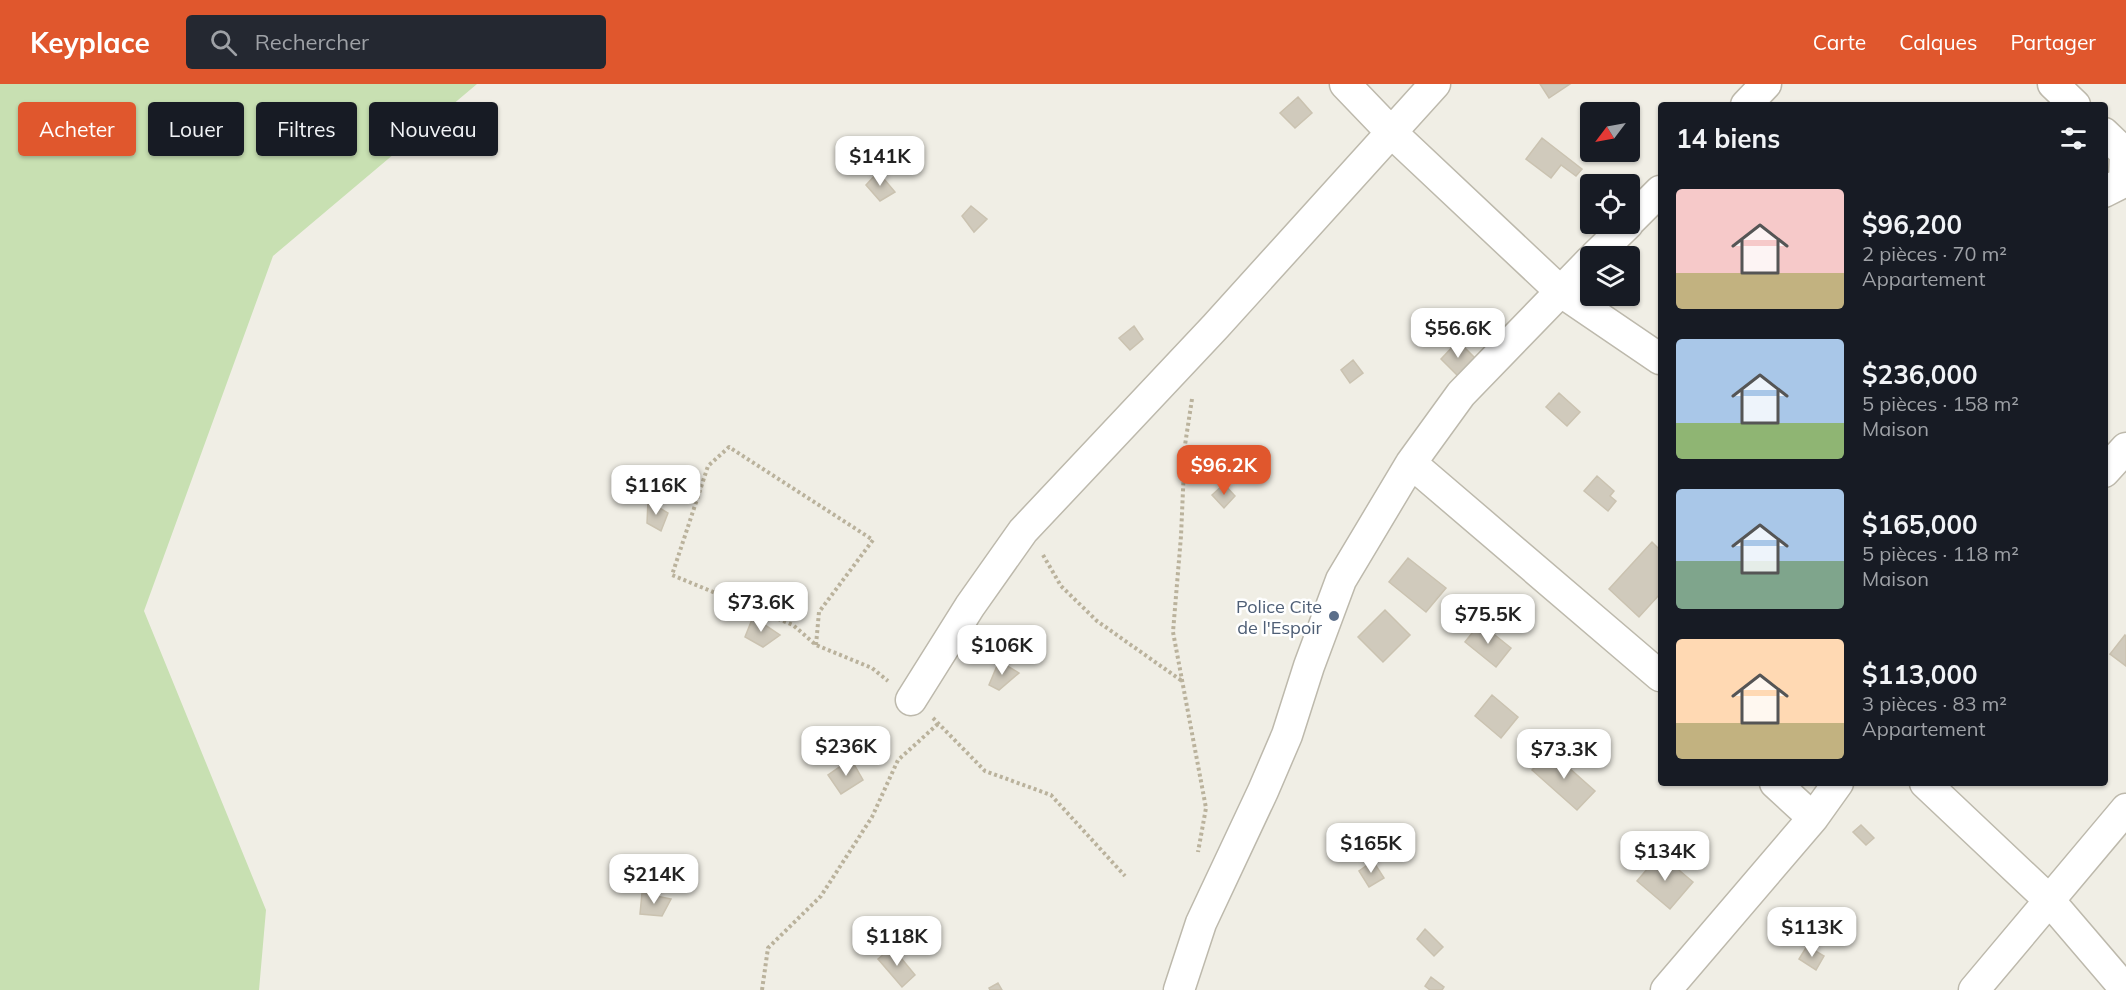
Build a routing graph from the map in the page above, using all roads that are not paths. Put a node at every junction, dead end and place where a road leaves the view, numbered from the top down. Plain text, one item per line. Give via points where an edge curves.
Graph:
1 (1345, 84) edge
2 (1435, 84) edge
3 (1766, 84) edge
4 (2053, 84) edge
5 (1749, 102) edge
6 (2072, 102) edge
7 (1391, 132) junction
8 (2118, 147) edge
9 (2108, 190) edge
10 (1658, 193) edge
11 (1640, 211) edge
12 (1617, 234) edge
13 (1605, 246) edge
14 (1580, 271) edge
15 (1560, 291) junction
16 (1658, 358) edge
17 (1411, 463) junction
18 (1658, 669) edge
19 (911, 700) road end
20 (1778, 786) edge
21 (1836, 786) edge
22 (1928, 786) edge
23 (2126, 809) edge
24 (1813, 818) junction
25 (2049, 900) junction
26 (1179, 990) edge
27 (1666, 990) edge
28 (1974, 990) edge
29 (2126, 990) edge

1 - 7 street
2 - 7 street
3 - 5 street
4 - 6 street
7 - 15 street
7 - 19 street via 1023,531
8 - 9 street via 2124,182
10 - 11 street
12 - 13 street
14 - 15 street
15 - 16 street
15 - 17 street via 1461,394
17 - 18 street
17 - 26 street via 1341,580 1287,735 1201,923
20 - 24 street
21 - 24 street
22 - 25 street
23 - 25 street
24 - 27 street
25 - 28 street
25 - 29 street

